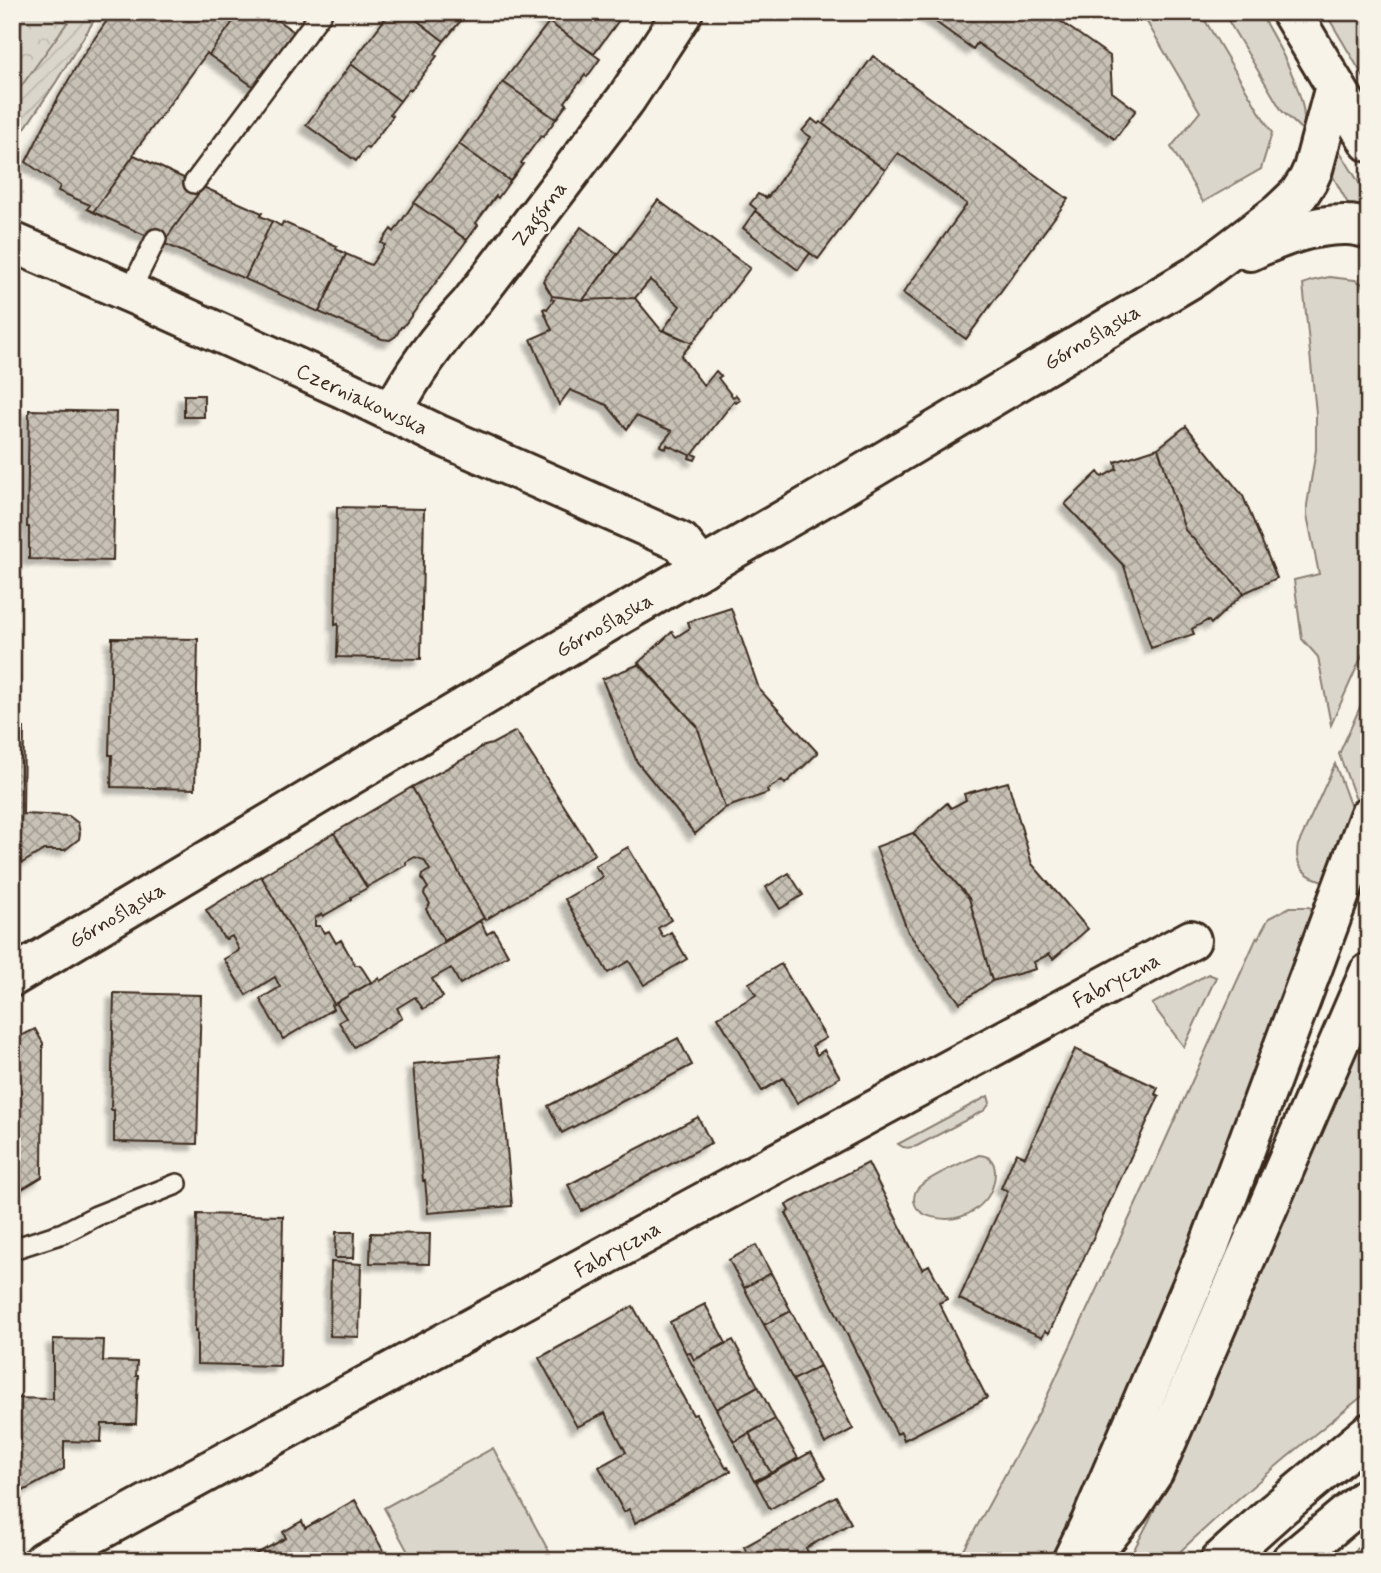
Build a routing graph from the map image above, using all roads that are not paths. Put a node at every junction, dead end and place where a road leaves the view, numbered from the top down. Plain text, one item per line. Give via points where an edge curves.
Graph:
1 (322, 12) edge
2 (683, 12) edge
3 (1291, 12) edge
4 (1335, 86) junction
5 (1369, 142) edge
6 (194, 183) dead end
7 (1369, 229) edge
8 (156, 239) dead end
9 (12, 242) edge
10 (1197, 275) junction
11 (129, 293) junction
12 (392, 413) junction
13 (702, 568) junction
14 (1369, 816) edge
15 (1191, 940) dead end
16 (1369, 973) edge
17 (12, 977) edge
18 (177, 1184) dead end
19 (12, 1243) edge
20 (1369, 1433) edge
21 (1369, 1496) edge
22 (43, 1561) edge
23 (1072, 1561) edge
24 (1087, 1561) edge
25 (1220, 1561) edge
26 (1291, 1561) edge

1 - 6 lane
2 - 12 street, Zagórna via 626,99 416,369
3 - 4 street
4 - 5 street
4 - 10 street, Górnośląska via 1313,169 1298,194
7 - 10 street, Górnośląska via 1322,226 1280,237
8 - 11 lane
9 - 11 street, Czerniakowska
10 - 13 street, Górnośląska
11 - 12 street, Czerniakowska
12 - 13 street, Czerniakowska via 681,542
13 - 17 street, Górnośląska
14 - 23 street via 1210,1244
15 - 22 street, Fabryczna
16 - 24 street via 1154,1471
18 - 19 lane via 63,1233 19,1247
20 - 25 street
21 - 26 street

